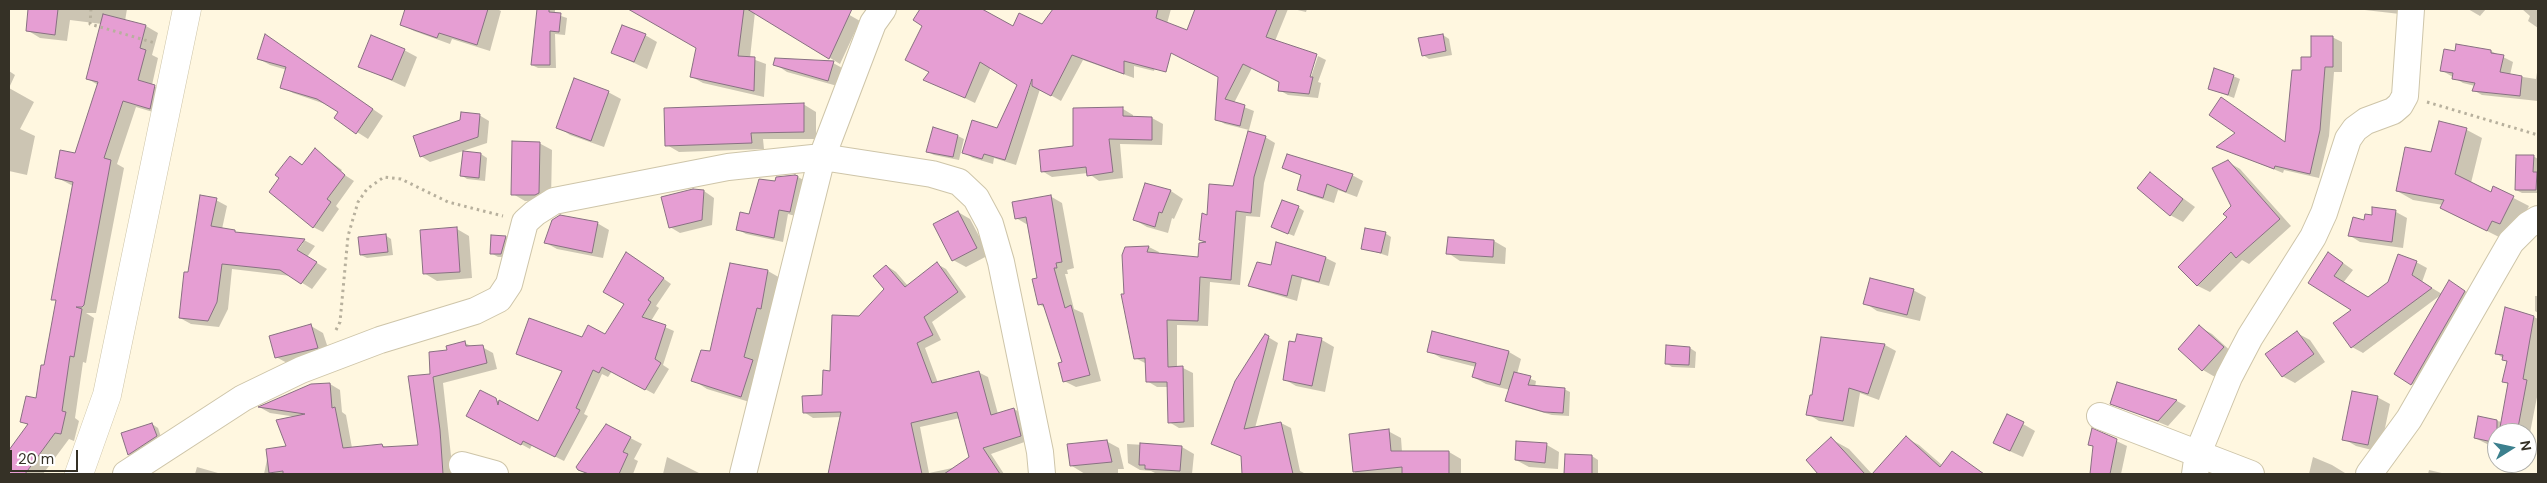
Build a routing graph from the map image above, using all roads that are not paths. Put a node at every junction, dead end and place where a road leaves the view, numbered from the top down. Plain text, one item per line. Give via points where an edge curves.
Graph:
1 (187, 9) edge
2 (883, 9) edge
3 (2411, 9) edge
4 (822, 157) junction
5 (2538, 220) edge
6 (2100, 416) dead end
7 (2196, 463) edge
8 (462, 465) dead end
9 (79, 474) edge
10 (126, 474) edge
11 (494, 474) edge
12 (743, 474) edge
13 (1042, 474) edge
14 (2251, 474) edge
15 (2369, 474) edge

1 - 9 street via 107,395
2 - 4 street via 873,23
3 - 7 street via 2405,96 2393,111 2366,121 2348,139 2313,237 2250,337 2229,377
4 - 10 street via 728,167 554,201 525,222 509,284 499,300 301,370 243,398
4 - 12 street
4 - 13 street via 932,174 959,182 976,198 990,224 1001,262
5 - 15 street via 2511,242 2409,419
6 - 7 street
7 - 14 street
8 - 11 street

